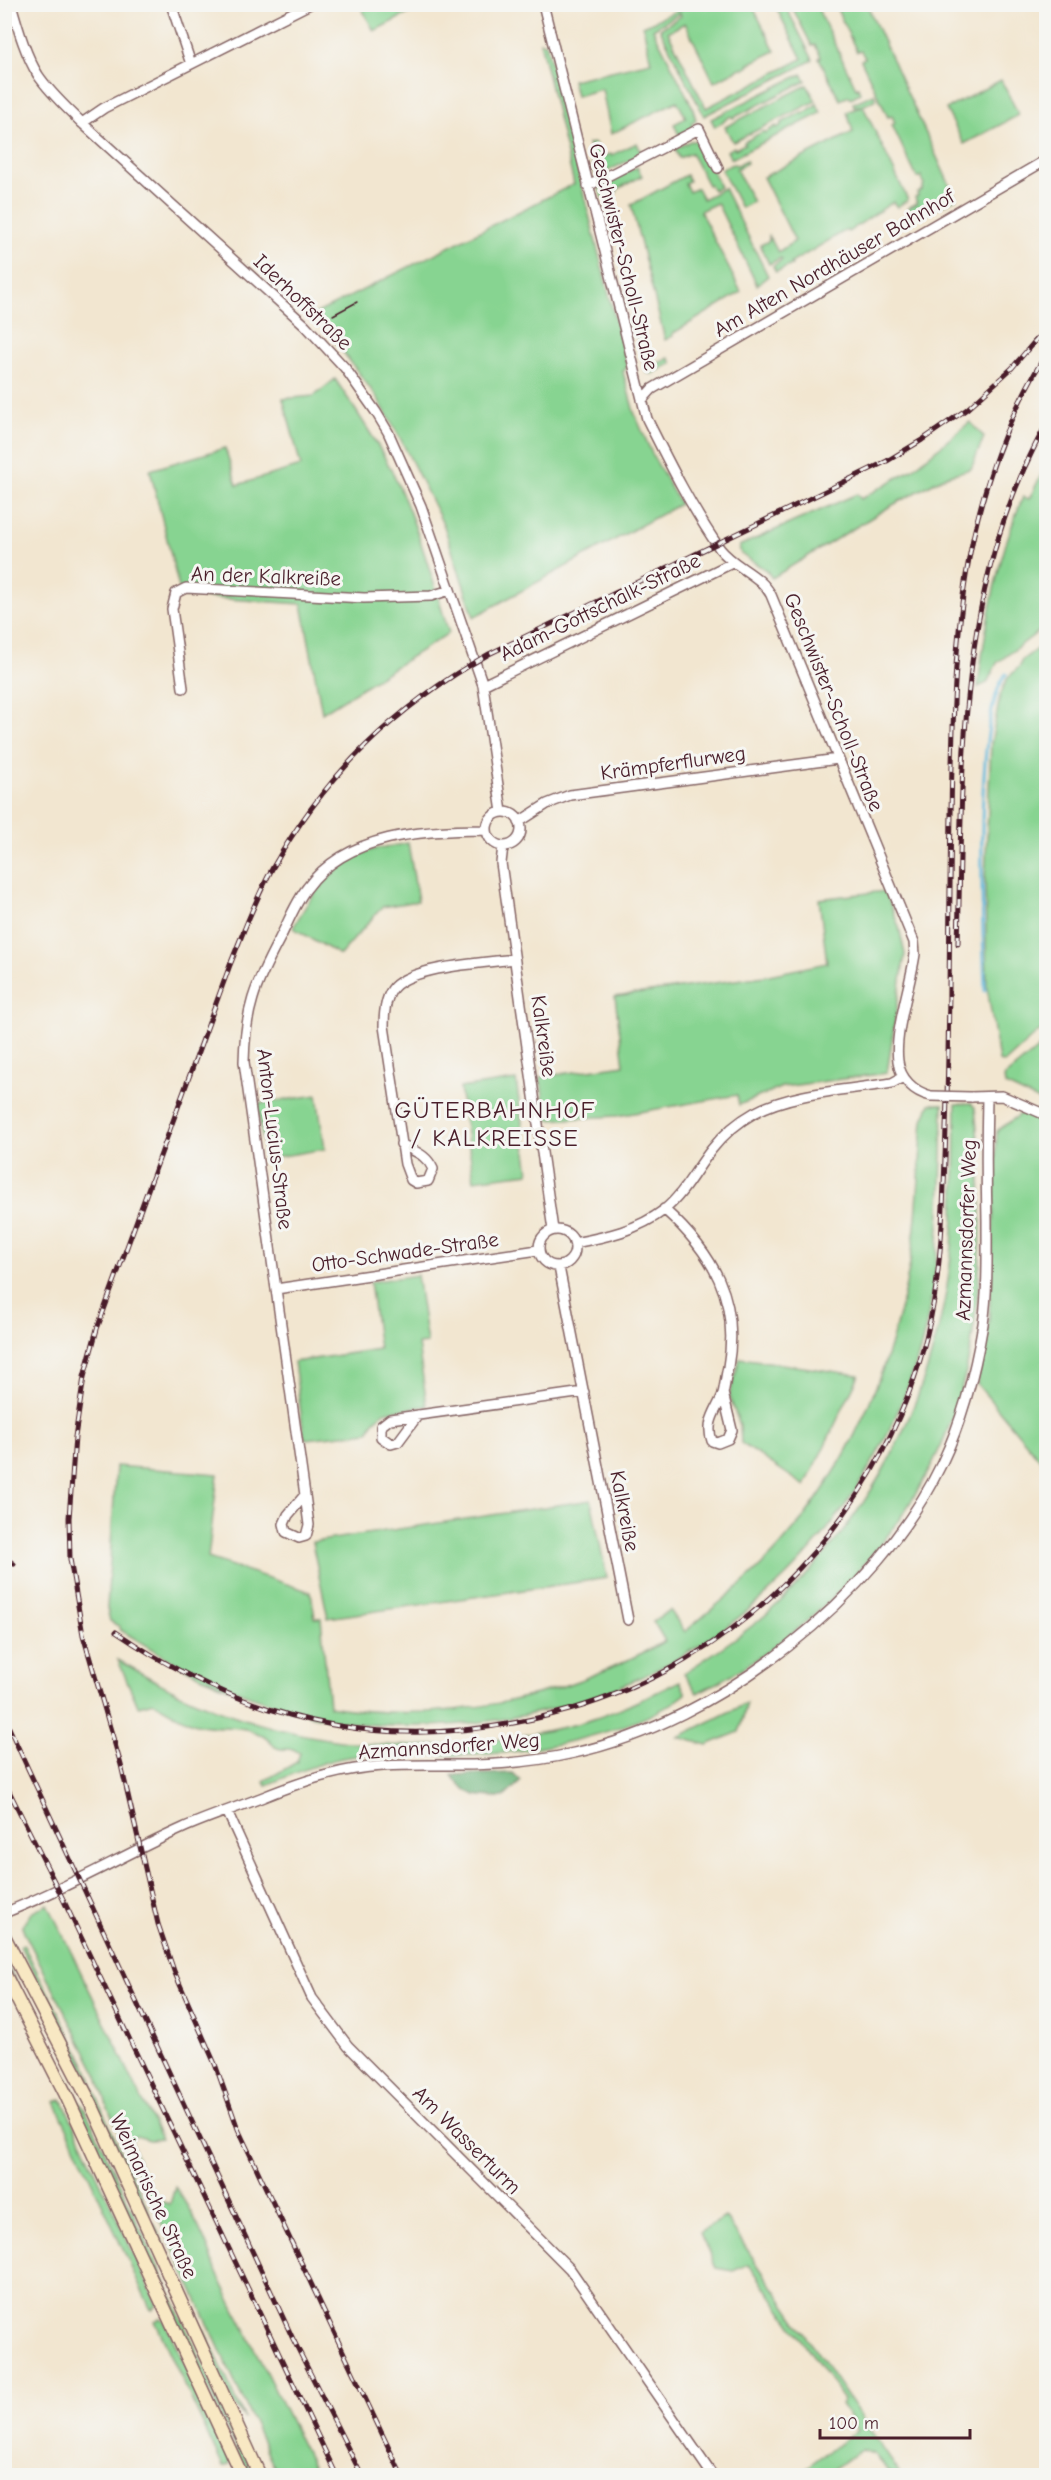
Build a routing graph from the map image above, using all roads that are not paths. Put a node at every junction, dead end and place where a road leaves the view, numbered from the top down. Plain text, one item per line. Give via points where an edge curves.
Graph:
1 (11, 4) edge
2 (171, 4) edge
3 (310, 4) edge
4 (543, 4) edge
5 (191, 64) junction
6 (82, 123) junction
7 (1047, 160) edge
8 (718, 168) dead end
9 (588, 186) junction
10 (642, 400) junction
11 (734, 562) junction
12 (450, 590) junction
13 (483, 685) junction
14 (183, 688) dead end
15 (838, 759) junction
16 (502, 812) junction
17 (519, 822) junction
18 (487, 830) junction
19 (503, 846) junction
20 (514, 959) junction
21 (903, 1077) junction
22 (987, 1097) junction
23 (1047, 1114) edge
24 (401, 1144) dead end
25 (664, 1209) junction
26 (553, 1230) junction
27 (574, 1244) junction
28 (538, 1250) junction
29 (559, 1267) junction
30 (276, 1289) junction
31 (584, 1392) junction
32 (723, 1394) junction
33 (418, 1415) dead end
34 (305, 1495) dead end
35 (628, 1620) dead end
36 (227, 1811) junction
37 (4, 1912) edge
38 (4, 1936) edge
39 (4, 1973) edge
40 (242, 2475) edge
41 (260, 2475) edge
42 (713, 2475) edge

1 - 6 street, Iderhoffstraße via 37,74
2 - 5 street
3 - 5 street
4 - 9 street, Geschwister-Scholl-Straße
5 - 6 street
6 - 12 street, Iderhoffstraße via 305,324 345,368 388,432 421,506
7 - 10 street, Am Alten Nordhäuser Bahnhof via 662,384
8 - 9 street via 699,129
9 - 10 street, Geschwister-Scholl-Straße
10 - 11 street, Geschwister-Scholl-Straße via 647,419 678,477 721,550
11 - 13 street, Adam-Gottschalk-Straße
11 - 15 street, Geschwister-Scholl-Straße via 765,584 771,595
12 - 13 street, Iderhoffstraße
12 - 14 street, An der Kalkreiße via 431,596 364,598 186,588 176,593 172,609
13 - 16 street
15 - 17 street, Krämpferflurweg via 570,795
15 - 21 street, Geschwister-Scholl-Straße via 914,942 897,1060
16 - 17 street via 512,814
16 - 18 street via 493,816
17 - 19 street via 518,839
18 - 19 street via 490,840
18 - 30 street, Anton-Lucius-Straße via 421,833 376,842 331,861 306,888 262,972 249,1006 244,1062
19 - 20 street, Kalkreiße via 501,863
20 - 24 street via 423,972 407,978 388,996 384,1026
20 - 26 street, Kalkreiße
21 - 22 street, bridge via 916,1091 932,1096
21 - 25 street via 892,1083 782,1102 755,1113 713,1148
22 - 23 street via 1002,1096
22 - 36 street, Azmannsdorfer Weg via 987,1270 983,1320 969,1391 941,1465 913,1514 876,1562 824,1617 736,1684 622,1740 529,1761 387,1764 342,1771
25 - 27 street via 627,1230
25 - 32 street via 687,1229 724,1290 731,1335
26 - 27 street via 564,1231
26 - 28 street via 543,1235
27 - 29 street via 570,1261
28 - 29 street via 543,1261
28 - 30 street, Otto-Schwade-Straße
29 - 31 street, Kalkreiße
30 - 34 street, Anton-Lucius-Straße
31 - 33 street
31 - 35 street, Kalkreiße
32 - 32 street via 713,1411 709,1433 712,1441 718,1443 728,1439 732,1430
36 - 37 street, Azmannsdorfer Weg
36 - 42 street, Am Wasserturm via 312,1998 326,2018 348,2046 570,2269
38 - 41 main road, Weimarische Straße via 83,2088
39 - 40 main road, Weimarische Straße via 65,2093

